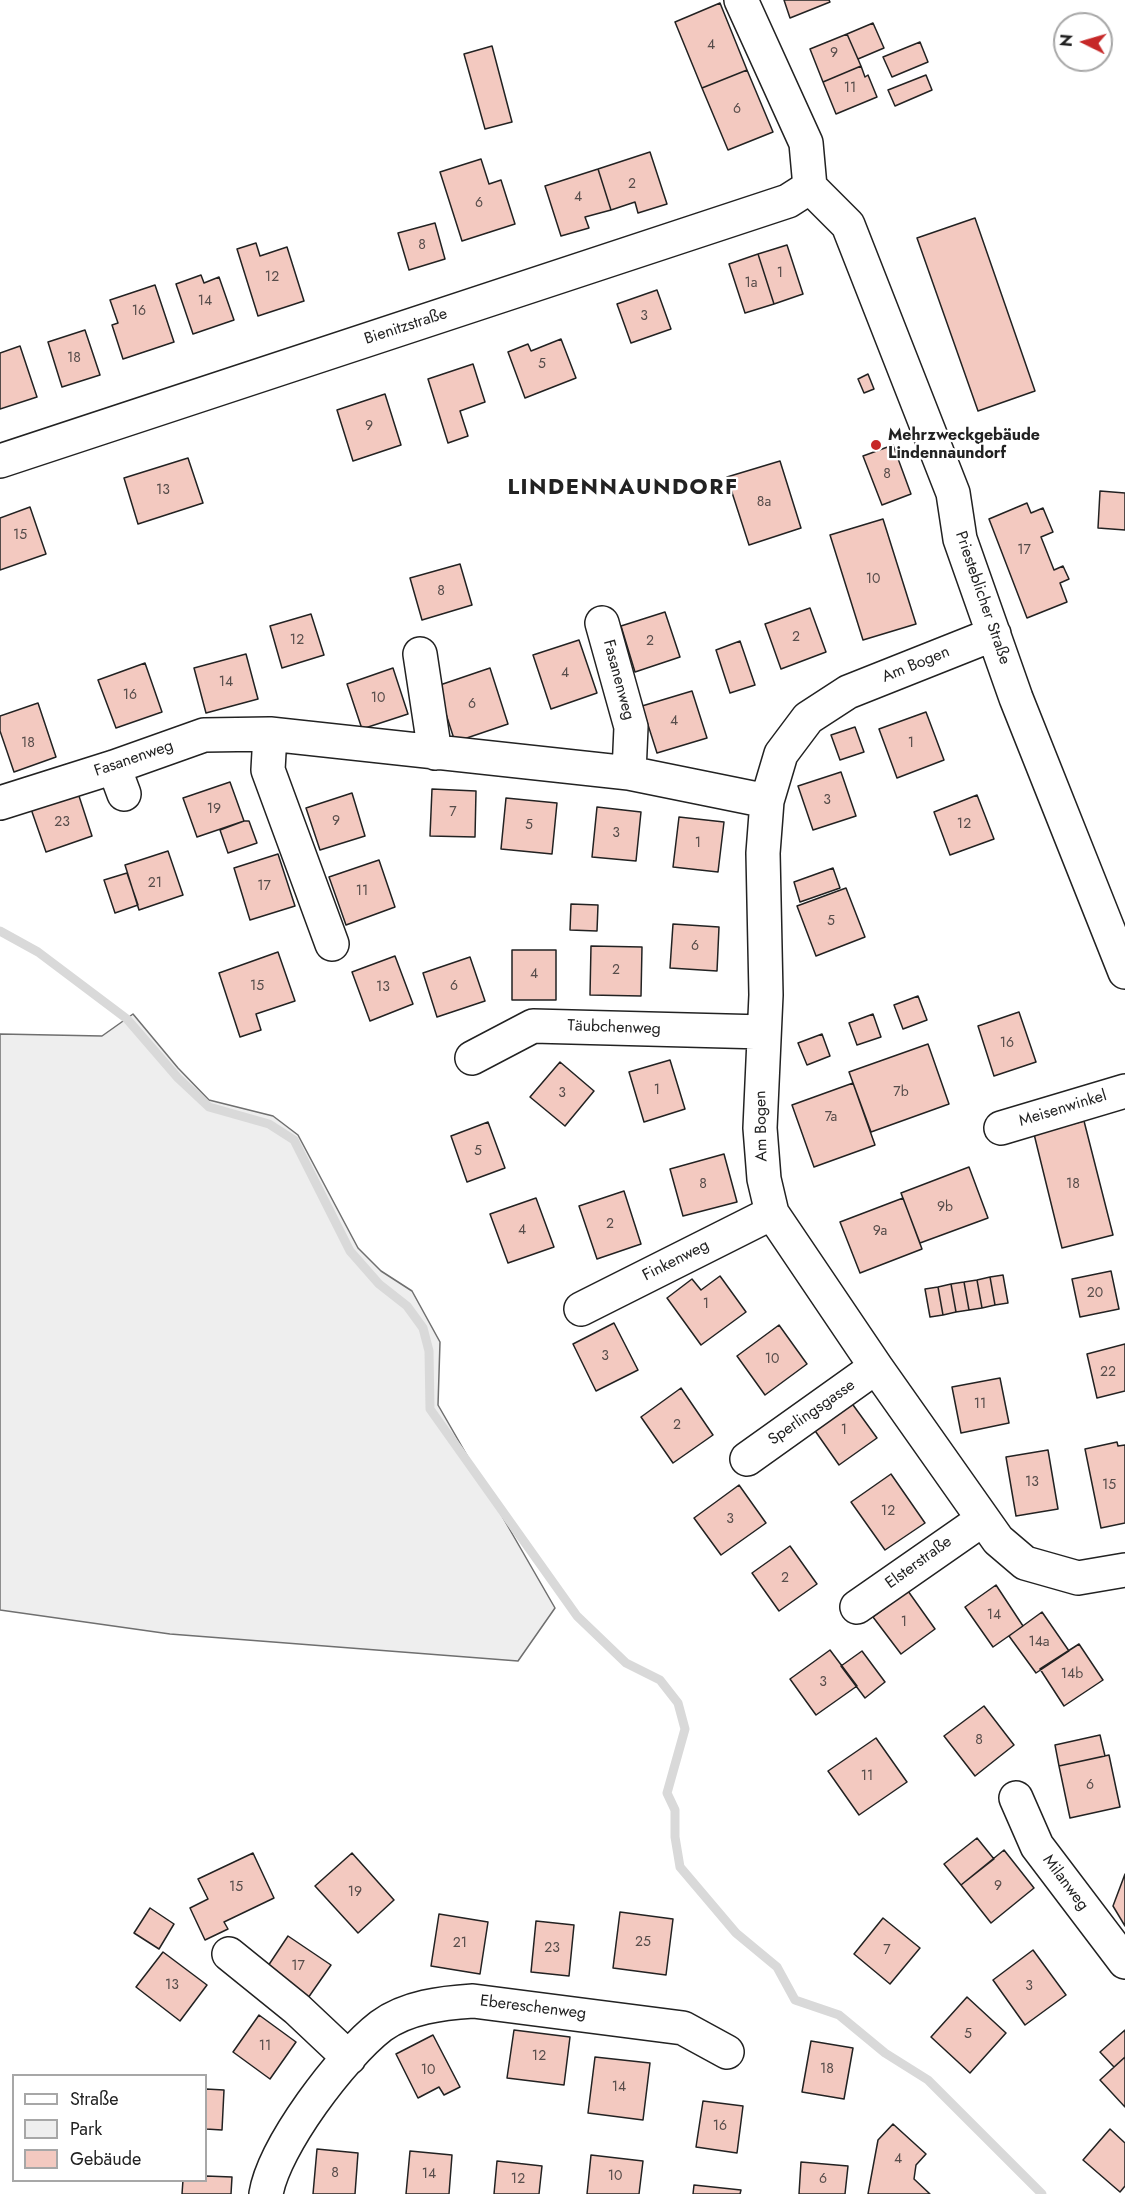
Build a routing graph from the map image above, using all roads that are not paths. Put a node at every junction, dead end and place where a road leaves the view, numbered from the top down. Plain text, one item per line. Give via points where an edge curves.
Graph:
1 (741, 0) edge
2 (810, 187) junction
3 (0, 461) edge
4 (602, 623) dead end
5 (994, 634) junction
6 (420, 654) dead end
7 (270, 734) junction
8 (435, 753) junction
9 (629, 773) junction
10 (767, 801) junction
11 (0, 803) edge
12 (332, 944) dead end
13 (1125, 972) edge
14 (764, 1032) junction
15 (472, 1058) dead end
16 (1125, 1091) edge
17 (1001, 1128) dead end
18 (772, 1213) junction
19 (581, 1309) dead end
20 (876, 1367) junction
21 (747, 1459) dead end
22 (982, 1520) junction
23 (1125, 1570) edge
24 (857, 1607) dead end
25 (1016, 1798) dead end
26 (229, 1954) dead end
27 (1125, 1962) edge
28 (727, 2052) dead end
29 (349, 2058) junction
30 (266, 2194) edge

1 - 2 street via 806,143
2 - 3 street, Bienitzstraße via 788,201
2 - 5 street, Priesteblicher Straße via 848,225 953,493 960,539
4 - 9 street, Fasanenweg via 631,727
5 - 10 street, Am Bogen via 848,693 808,718 781,754
5 - 13 street, Priesteblicher Straße
6 - 8 street
7 - 8 street, Fasanenweg
7 - 11 street, Fasanenweg via 204,735 119,781
7 - 12 street via 268,770
8 - 9 street, Fasanenweg
9 - 10 street, Fasanenweg
10 - 14 street, Am Bogen via 763,853
14 - 15 street, Täubchenweg via 533,1026
14 - 18 street, Am Bogen via 760,1128 764,1179
16 - 17 street, Meisenwinkel
18 - 19 street, Finkenweg
18 - 20 street, Am Bogen
20 - 21 street, Sperlingsgasse
20 - 22 street, Am Bogen
22 - 23 street, Am Bogen via 998,1540 1035,1567 1078,1578
22 - 24 street, Elsterstraße
25 - 27 street, Milanweg via 1037,1846
26 - 29 street
28 - 29 street, Ebereschenweg via 684,2028 473,2001 404,2013 381,2026
29 - 30 street, Ebereschenweg via 318,2095 284,2148 268,2180

